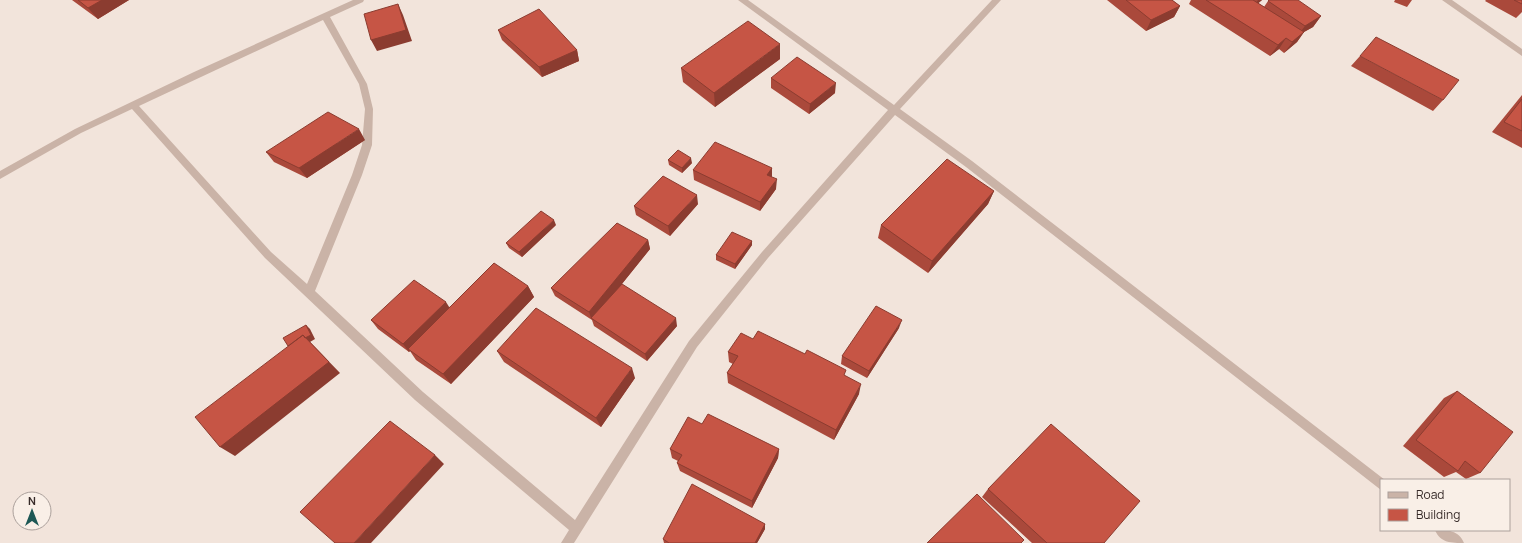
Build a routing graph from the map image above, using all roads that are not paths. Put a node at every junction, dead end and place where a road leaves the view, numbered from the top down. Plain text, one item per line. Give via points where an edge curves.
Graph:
1 (360, 0) edge
2 (742, 0) edge
3 (997, 0) edge
4 (1446, 0) edge
5 (325, 16) junction
6 (1522, 53) edge
7 (133, 105) junction
8 (894, 110) junction
9 (0, 175) edge
10 (309, 292) junction
11 (1380, 483) edge
12 (576, 528) junction
13 (1442, 531) edge
14 (567, 543) edge
15 (1458, 543) edge

1 - 5 street
2 - 8 street
3 - 8 street
4 - 6 street
5 - 7 street
5 - 10 street via 363,84 369,116 367,145 357,175
7 - 9 street via 78,131
7 - 10 street via 268,255
8 - 11 street via 969,164
8 - 12 street via 765,255 693,344
10 - 12 street via 419,396
12 - 14 street
13 - 15 street

